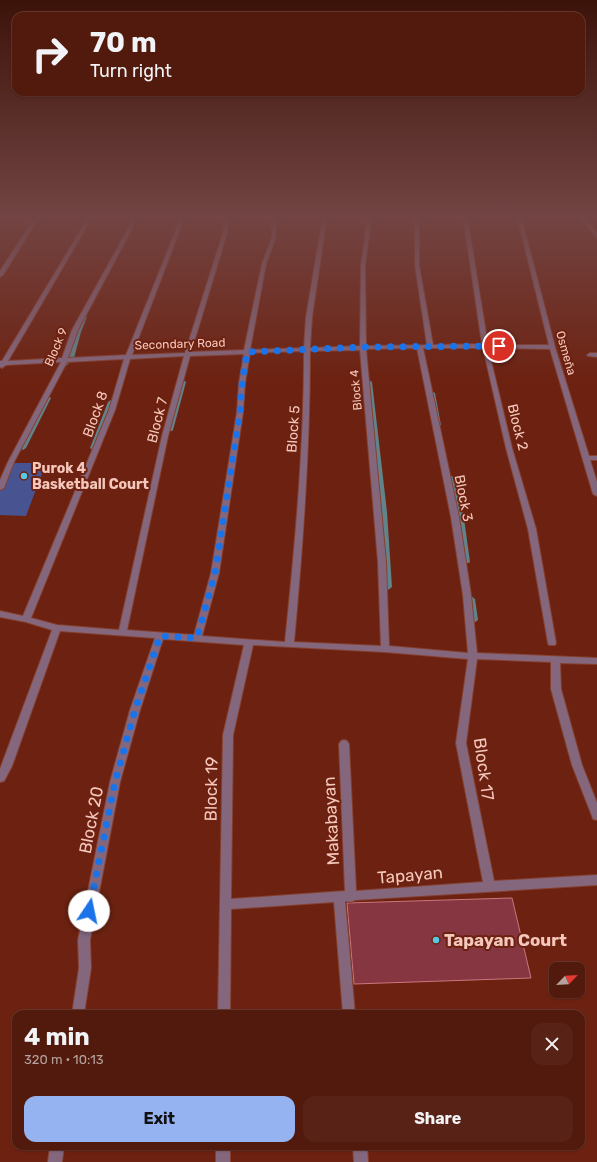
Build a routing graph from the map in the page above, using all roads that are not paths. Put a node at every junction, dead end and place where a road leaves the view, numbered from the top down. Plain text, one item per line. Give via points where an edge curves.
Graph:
1 (58, 270) edge
2 (107, 270) edge
3 (162, 270) edge
4 (213, 270) edge
5 (263, 270) edge
6 (316, 270) edge
7 (363, 270) edge
8 (418, 270) edge
9 (473, 270) edge
10 (533, 270) edge
11 (430, 346) junction
12 (485, 346) junction
13 (363, 347) junction
14 (420, 347) junction
15 (552, 347) junction
16 (306, 349) junction
17 (247, 352) junction
18 (187, 355) junction
19 (590, 355) dead end
20 (597, 355) edge
21 (128, 357) junction
22 (64, 361) junction
23 (1, 365) edge
24 (585, 458) junction
25 (597, 458) edge
26 (0, 488) edge
27 (597, 494) edge
28 (0, 614) edge
29 (26, 619) junction
30 (57, 628) junction
31 (122, 633) junction
32 (160, 636) junction
33 (197, 638) junction
34 (248, 642) junction
35 (552, 643) dead end
36 (289, 645) junction
37 (385, 649) junction
38 (473, 656) junction
39 (555, 660) junction
40 (597, 661) edge
41 (344, 744) dead end
42 (0, 778) edge
43 (597, 816) edge
44 (597, 880) edge
45 (489, 885) junction
46 (345, 897) junction
47 (225, 904) junction
48 (79, 1010) edge
49 (224, 1010) edge
50 (349, 1010) edge
51 (56, 1150) edge
52 (223, 1150) edge
53 (360, 1150) edge
54 (55, 1162) edge
55 (222, 1162) edge
56 (361, 1162) edge

1 - 23 street
2 - 22 street, Block 9 via 75,330
3 - 21 street, Block 8
4 - 18 street, Block 7
5 - 17 street
6 - 16 street, Block 5
7 - 13 street, Block 4
8 - 11 street
9 - 12 street, Block 2
10 - 15 street, Osmeña
11 - 12 street, Secondary Road
11 - 14 street, Secondary Road
12 - 15 street, Secondary Road
12 - 35 street, Block 2 via 532,529
13 - 14 street, Secondary Road
13 - 16 street, Secondary Road
13 - 37 street, Block 4 via 382,562
14 - 38 street, Block 3 via 455,516
15 - 24 street, Osmeña
16 - 17 street, Secondary Road
16 - 36 street, Block 5 via 308,411 300,535
17 - 18 street, Secondary Road
17 - 33 street via 215,573
18 - 21 street, Secondary Road
18 - 31 street, Block 7 via 165,436
19 - 20 street
21 - 22 street, Secondary Road
21 - 29 street, Block 8 via 112,410
22 - 23 street, Secondary Road
22 - 26 street, Block 9
24 - 25 street
24 - 27 street, Osmeña
28 - 29 street
29 - 30 street
30 - 31 street
30 - 42 street via 7,766
31 - 32 street
32 - 33 street
32 - 48 street, Block 20 via 135,710 115,782 84,940 85,968
33 - 34 street
34 - 36 street
34 - 47 street, Block 19 via 228,735
36 - 37 street
37 - 38 street
38 - 39 street
38 - 45 street, Block 17 via 461,743
39 - 40 street
39 - 43 street via 556,689 577,765
41 - 46 street, Makabayan
44 - 45 street, Tapayan
45 - 46 street, Tapayan
46 - 47 street, Tapayan
46 - 50 street, Makabayan
47 - 49 street, Block 19
51 - 54 street
52 - 55 street
53 - 56 street

